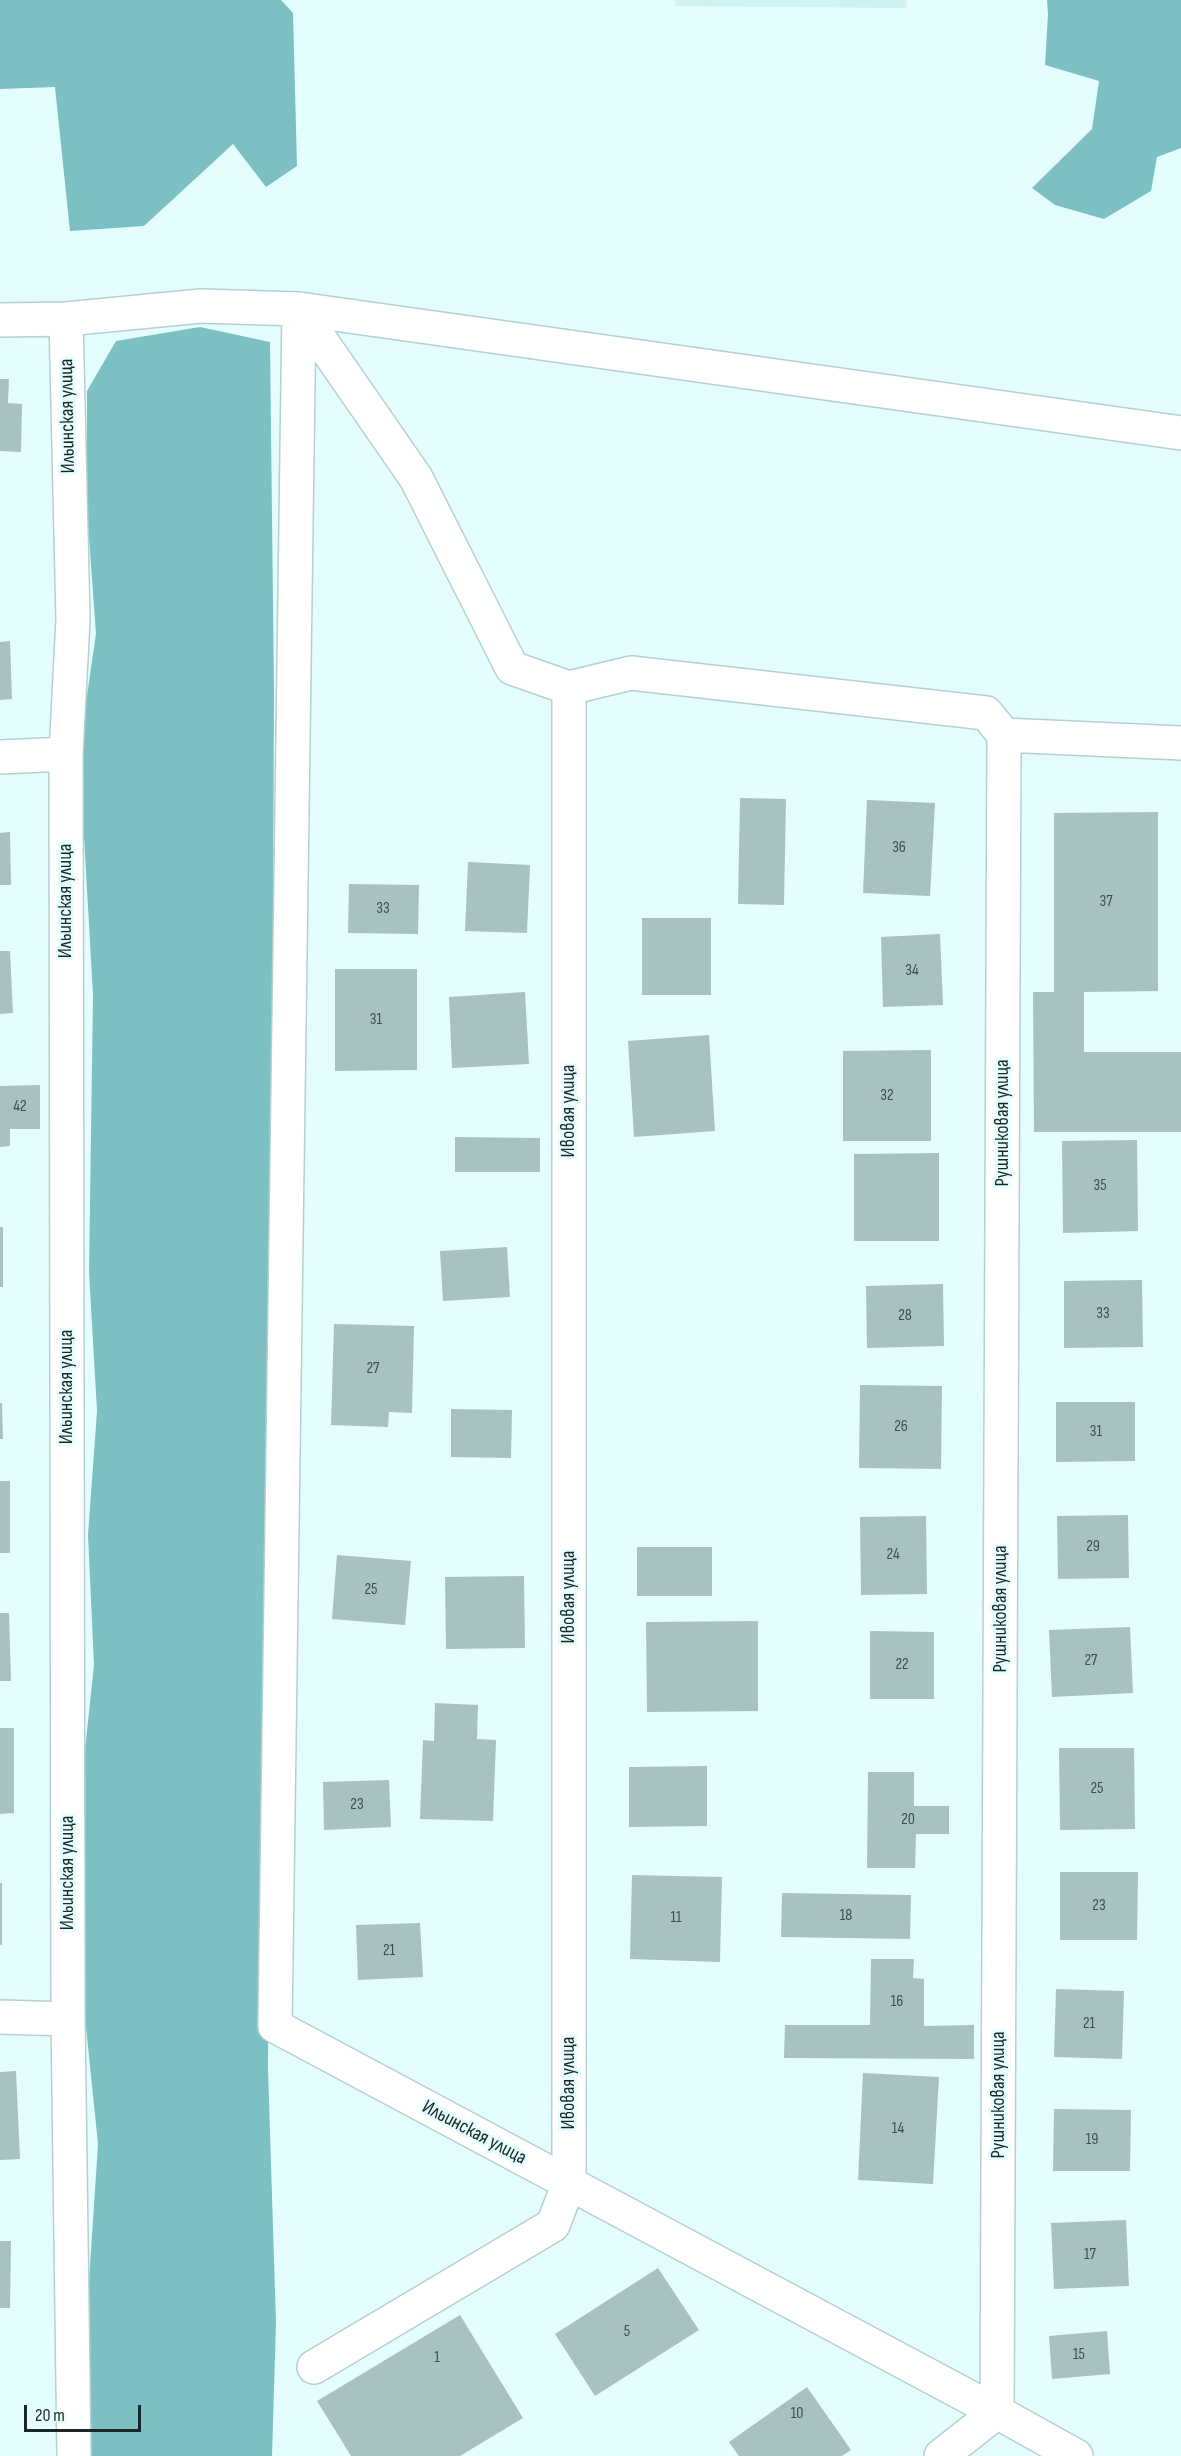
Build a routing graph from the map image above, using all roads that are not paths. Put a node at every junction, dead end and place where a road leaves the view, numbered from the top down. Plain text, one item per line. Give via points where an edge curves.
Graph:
1 (298, 309) junction
2 (66, 319) junction
3 (0, 320) edge
4 (1181, 433) edge
5 (569, 688) junction
6 (1004, 735) junction
7 (1181, 743) edge
8 (66, 754) junction
9 (0, 757) edge
10 (0, 2018) edge
11 (68, 2019) junction
12 (569, 2183) junction
13 (314, 2367) dead end
14 (997, 2412) junction
15 (74, 2456) edge
16 (941, 2456) edge
17 (1076, 2456) edge

1 - 2 street via 201,306
1 - 4 street
1 - 5 street via 416,478 512,669
1 - 12 street, Ильинская улица via 275,2026
2 - 3 street
2 - 8 street, Ильинская улица via 72,619
5 - 6 street via 632,673 986,713
5 - 12 street, Ивовая улица
6 - 7 street
6 - 14 street, Рушниковая улица
8 - 9 street
8 - 11 street, Ильинская улица
10 - 11 street
11 - 15 street, Ильинская улица
12 - 13 street, Ивовая улица via 553,2225
12 - 14 street
14 - 16 street
14 - 17 street

